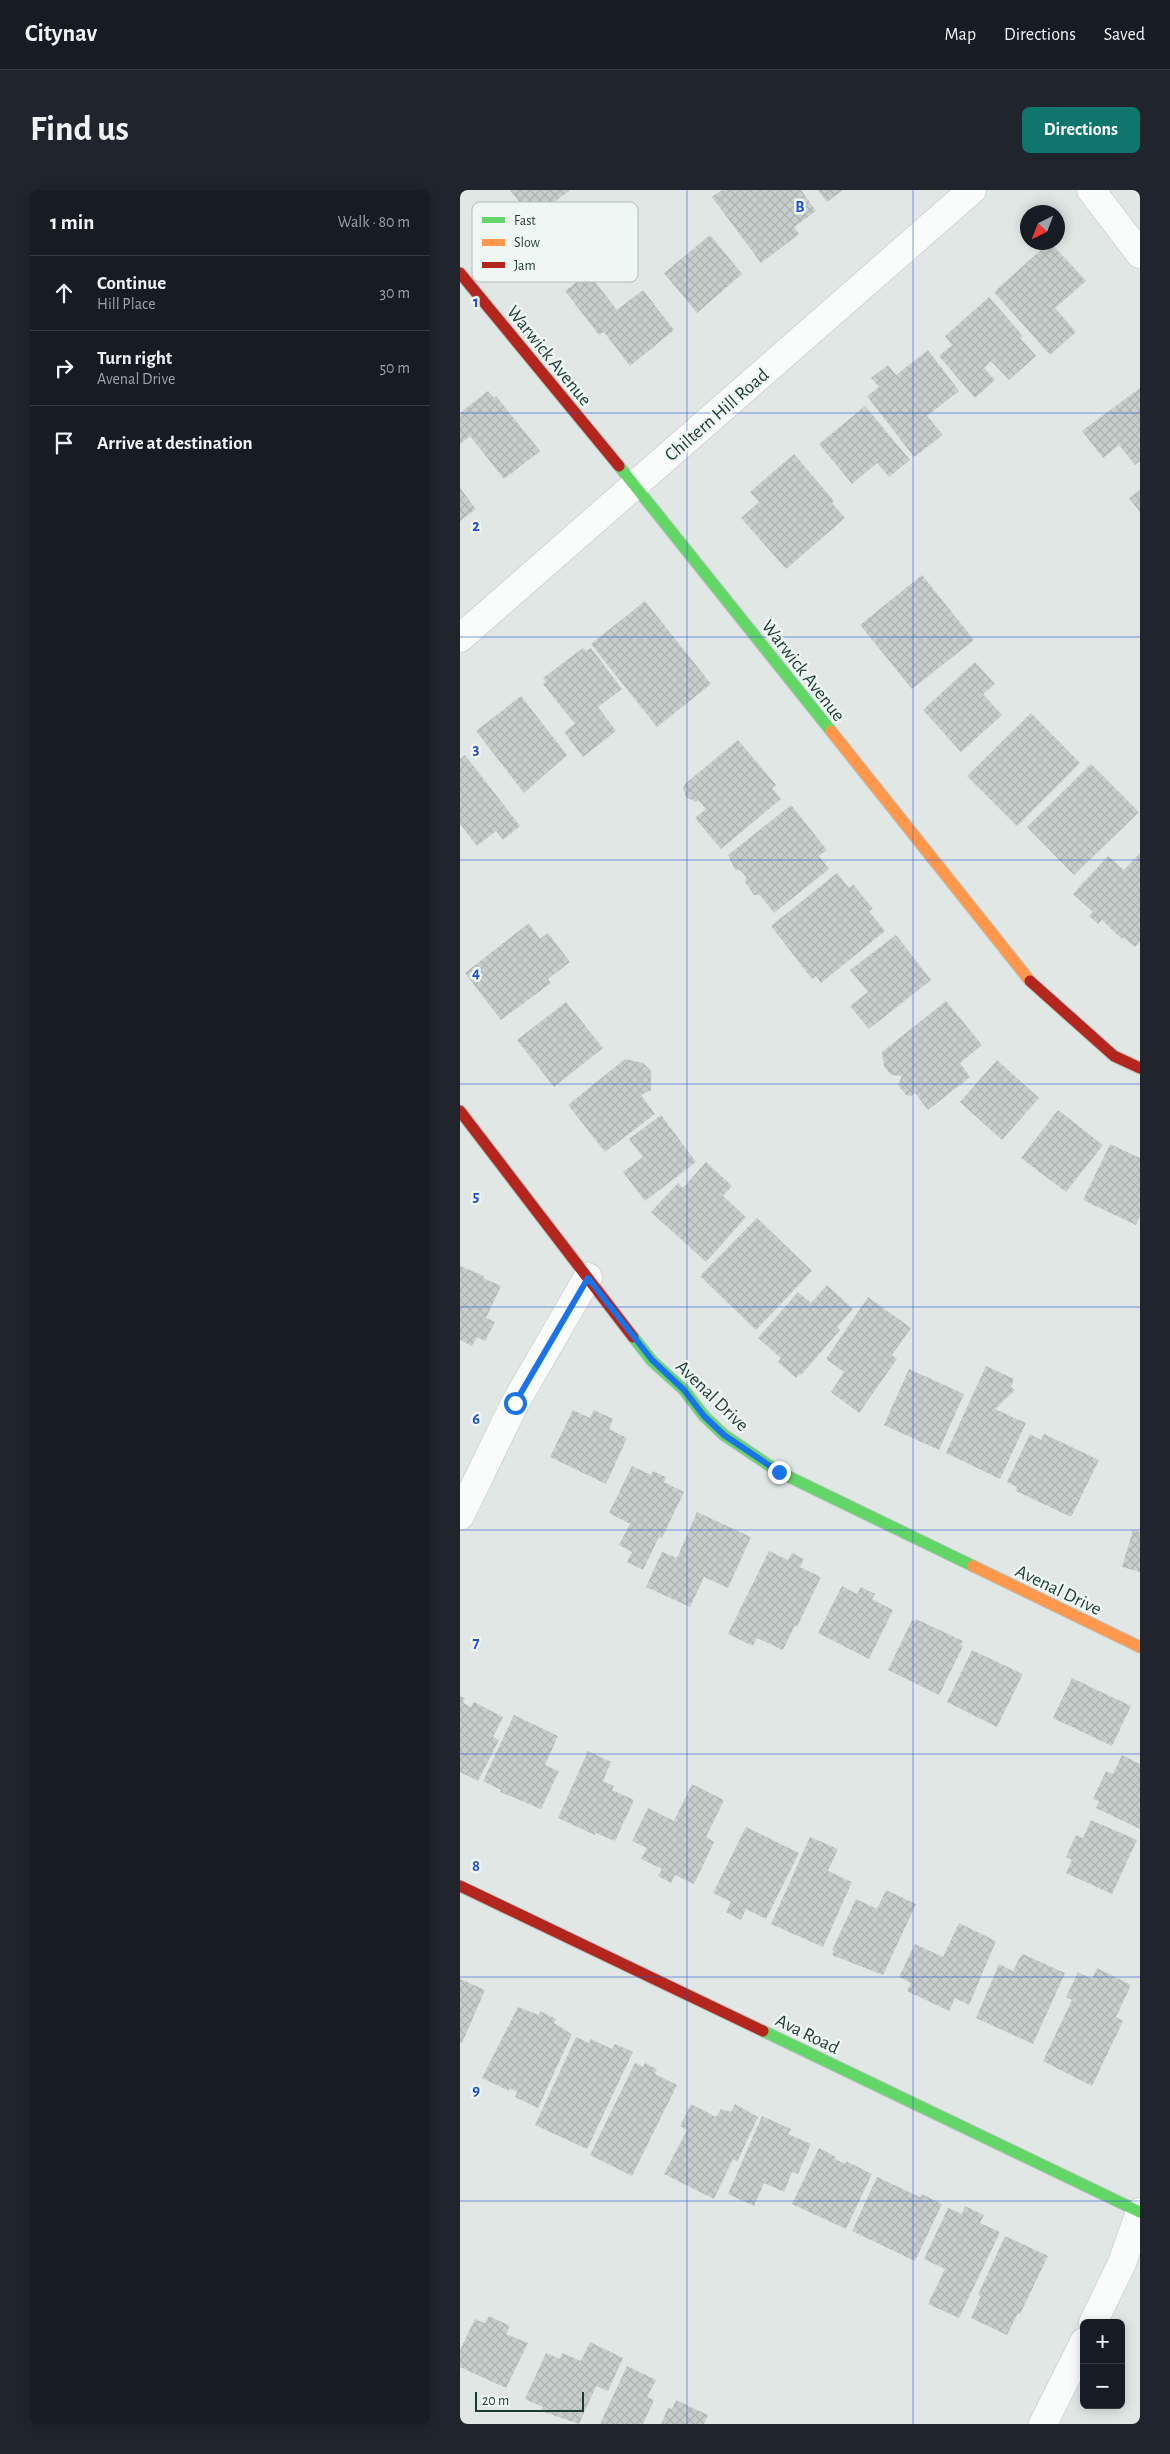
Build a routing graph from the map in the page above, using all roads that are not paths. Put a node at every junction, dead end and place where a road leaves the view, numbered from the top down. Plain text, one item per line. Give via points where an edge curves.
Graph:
1 (972, 190) edge
2 (1091, 190) edge
3 (1140, 254) edge
4 (460, 273) edge
5 (635, 485) junction
6 (460, 638) edge
7 (1140, 1068) edge
8 (460, 1111) edge
9 (588, 1278) junction
10 (460, 1516) edge
11 (1140, 1647) edge
12 (460, 1886) edge
13 (1140, 2212) edge
14 (1095, 2319) edge
15 (1080, 2350) edge
16 (1043, 2424) edge

1 - 5 street, Chiltern Hill Road
2 - 3 street
4 - 5 street, Warwick Avenue
5 - 6 street, Chiltern Hill Road
5 - 7 street, Warwick Avenue via 1033,985 1114,1056
8 - 9 street, Avenal Drive
9 - 10 street via 515,1403
9 - 11 street, Avenal Drive via 652,1360 684,1390 704,1416 724,1435 779,1472
12 - 13 street, Ava Road
13 - 14 street via 1122,2263
15 - 16 street

